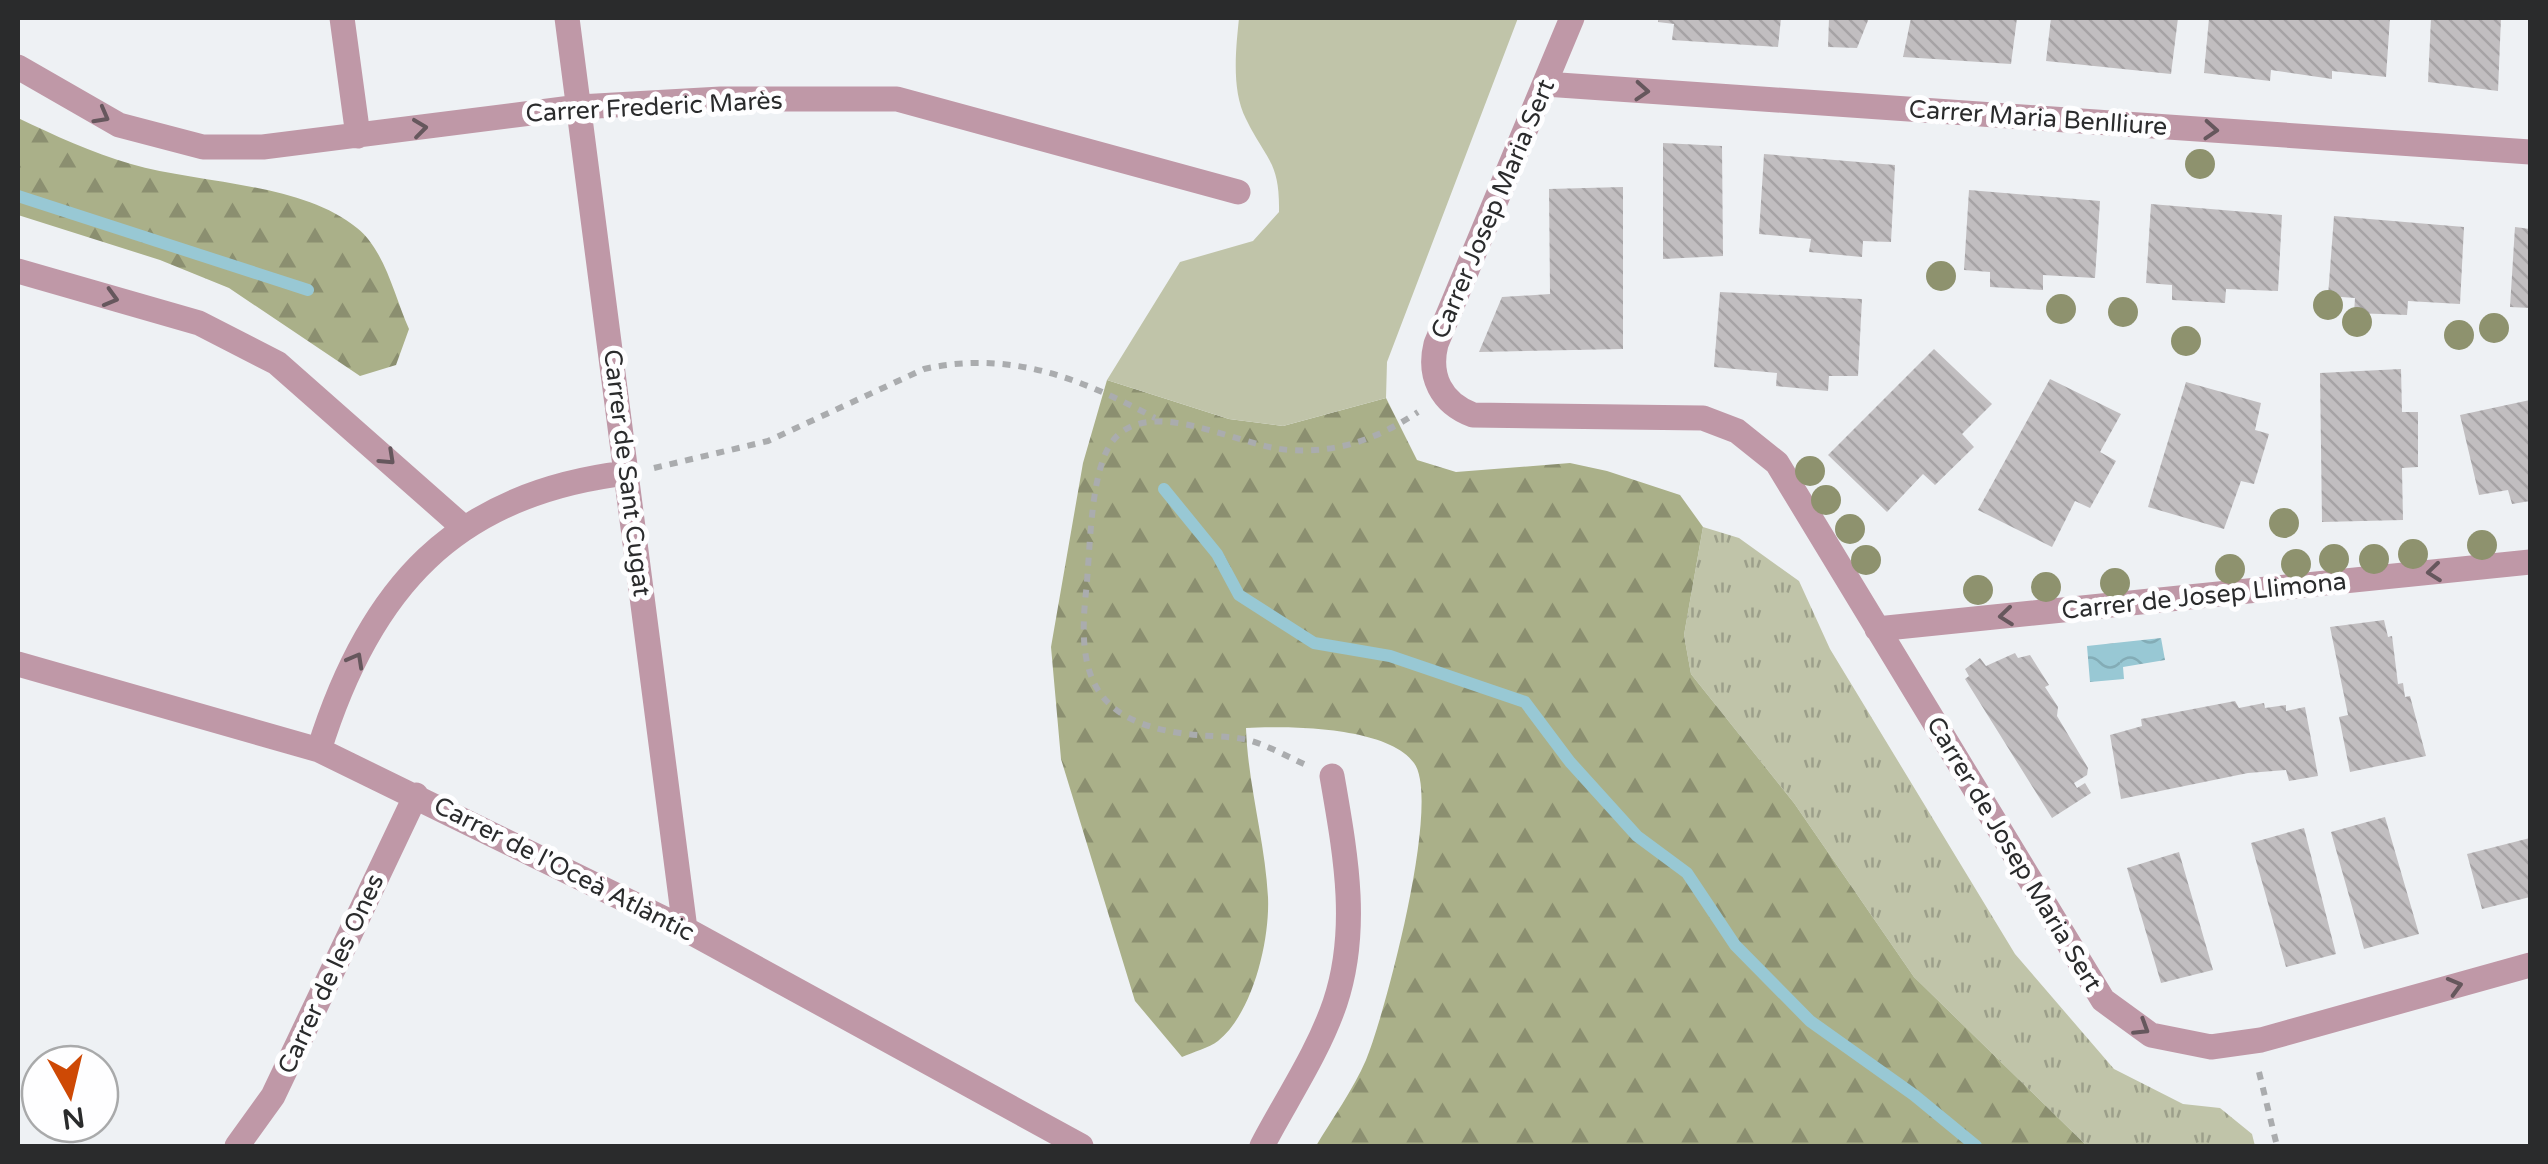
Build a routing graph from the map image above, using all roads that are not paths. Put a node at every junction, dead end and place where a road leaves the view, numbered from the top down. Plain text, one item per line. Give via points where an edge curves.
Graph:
1 (342, 18) edge
2 (567, 18) edge
3 (1572, 18) edge
4 (18, 68) edge
5 (1545, 84) junction
6 (580, 107) junction
7 (358, 136) junction
8 (2530, 152) edge
9 (1238, 192) dead end
10 (18, 272) edge
11 (627, 473) junction
12 (462, 527) junction
13 (2530, 562) edge
14 (1877, 629) junction
15 (18, 664) edge
16 (319, 750) junction
17 (1332, 776) road end
18 (416, 795) junction
19 (685, 930) junction
20 (2530, 965) edge
21 (236, 1146) edge
22 (1081, 1146) edge
23 (1262, 1146) edge

1 - 7 street
2 - 6 street, Carrer de Sant Cugat
3 - 5 street, Carrer Josep Maria Sert
4 -> 7 street, Carrer Frederic Marès via 119,126 162,140 263,147
5 -> 8 street, Carrer Maria Benlliure
5 - 14 street, Carrer Josep Maria Sert via 1436,344 1432,368 1444,395 1474,415 1703,418 1736,431 1776,463
7 -> 6 street, Carrer Frederic Marès
6 - 9 street, Carrer Frederic Marès via 897,99
6 - 11 street, Carrer de Sant Cugat
10 -> 12 street via 199,323 277,364
11 - 12 street via 540,489
11 - 19 street, Carrer de Sant Cugat
16 -> 12 street via 336,698 396,589
13 -> 14 street, Carrer de Josep Llimona
14 -> 20 street, Carrer de Josep Maria Sert via 2102,1000 2150,1036 2211,1047 2261,1040
15 - 16 street, Carrer de l'Oceà Atlàntic
16 - 18 street, Carrer de l'Oceà Atlàntic
17 - 23 street via 1349,902 1341,983 1324,1030
18 - 19 street, Carrer de l'Oceà Atlàntic
18 - 21 street, Carrer de les Ones via 273,1096
19 - 22 street, Carrer de l'Oceà Atlàntic

